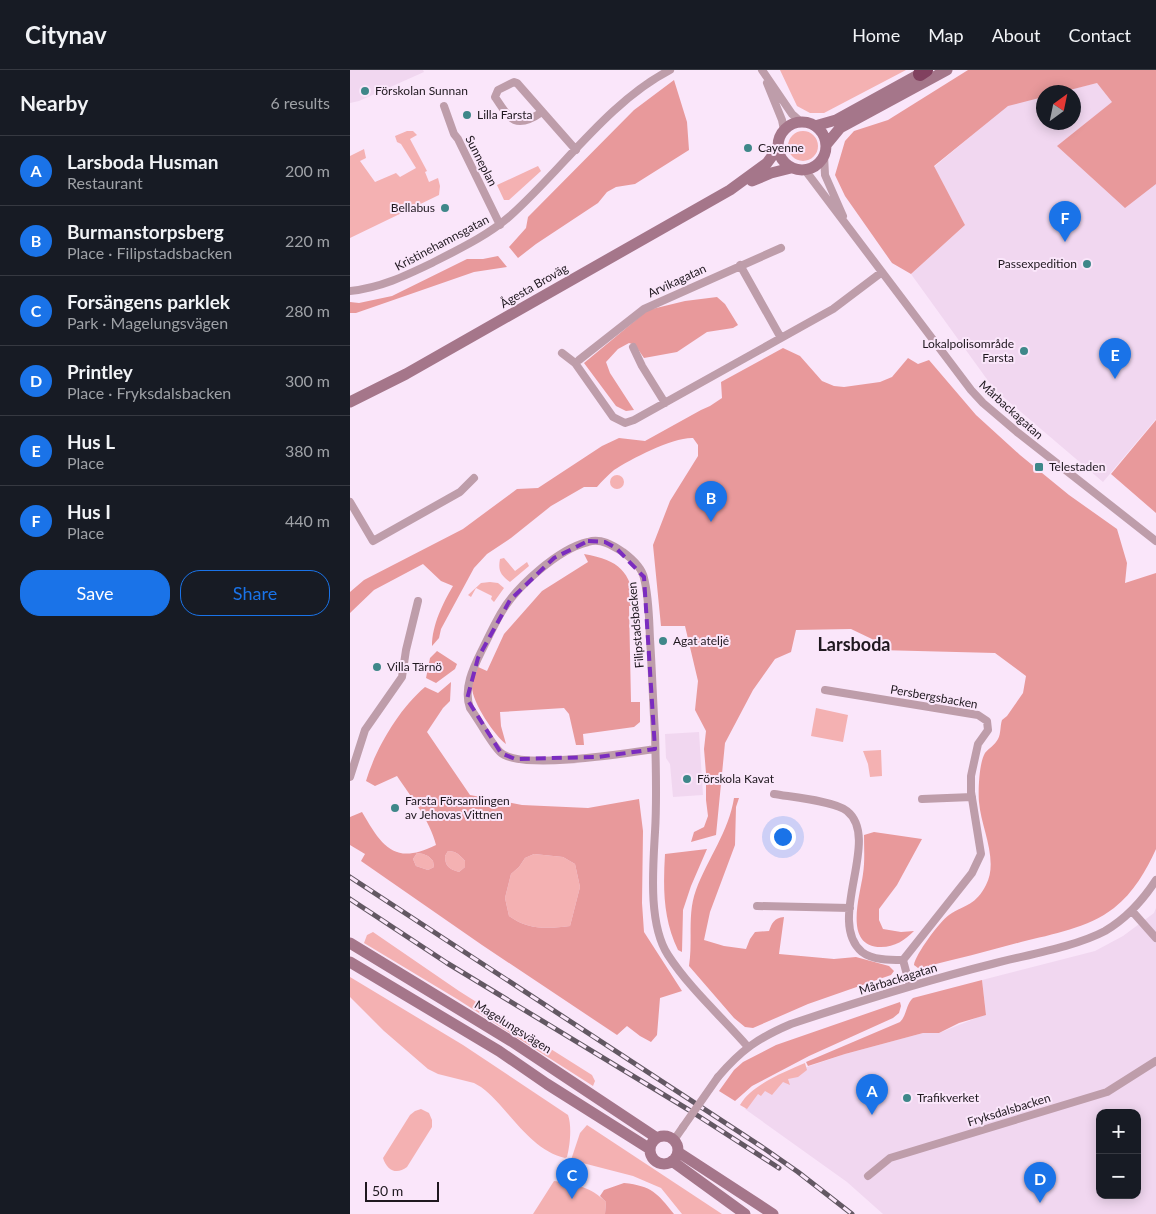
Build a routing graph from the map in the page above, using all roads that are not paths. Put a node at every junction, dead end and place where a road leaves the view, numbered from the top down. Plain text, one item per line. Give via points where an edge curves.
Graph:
1 (670, 70) edge
2 (947, 70) edge
3 (924, 71) edge
4 (444, 106) dead end
5 (542, 112) junction
6 (801, 122) junction
7 (815, 126) junction
8 (784, 130) junction
9 (778, 148) junction
10 (576, 150) junction
11 (825, 150) junction
12 (792, 168) junction
13 (805, 170) junction
14 (730, 190) junction
15 (844, 220) junction
16 (500, 224) junction
17 (781, 248) dead end
18 (740, 265) junction
19 (882, 272) junction
20 (350, 291) edge
21 (781, 338) junction
22 (633, 347) dead end
23 (562, 353) dead end
24 (579, 360) dead end
25 (350, 402) edge
26 (665, 403) junction
27 (474, 478) dead end
28 (350, 502) edge
29 (1156, 541) edge
30 (418, 601) dead end
31 (825, 690) dead end
32 (655, 749) junction
33 (350, 777) edge
34 (774, 794) dead end
35 (972, 797) junction
36 (922, 799) dead end
37 (1156, 880) edge
38 (758, 906) dead end
39 (850, 908) junction
40 (1132, 911) junction
41 (1156, 938) edge
42 (350, 943) edge
43 (903, 960) junction
44 (350, 962) edge
45 (910, 986) junction
46 (748, 1047) junction
47 (1156, 1061) edge
48 (657, 1138) junction
49 (650, 1149) junction
50 (674, 1151) junction
51 (868, 1176) dead end
52 (745, 1214) edge
53 (773, 1214) edge

1 - 10 street, Kristinehamnsgatan via 615,110
2 - 11 main road via 840,128
3 - 7 main road via 836,120
4 - 16 street, Sunneplan via 454,134
5 - 5 street via 524,122 516,122 495,97 498,90 514,82
5 - 10 street
6 - 7 main road
6 - 8 main road
6 - 8 street via 762,70
7 - 11 main road via 821,131
8 - 9 main road, Ågesta Broväg
9 - 12 main road via 781,157
9 - 14 main road, Ågesta Broväg via 767,163
10 - 16 street, Kristinehamnsgatan
11 - 13 main road via 820,162
11 - 15 street, Mårbackagatan via 825,176
12 - 13 main road, Ågesta Broväg
12 - 14 main road, Ågesta Broväg
13 - 15 street, Mårbackagatan
14 - 25 main road, Ågesta Broväg via 406,374
15 - 19 street, Mårbackagatan
16 - 20 street, Kristinehamnsgatan via 467,246 398,280 366,290
17 - 18 street, Arvikagatan
18 - 21 street
18 - 24 street, Arvikagatan via 644,308
19 - 21 street via 833,308
19 - 29 street, Mårbackagatan via 983,403
21 - 26 street
22 - 26 street
23 - 26 street via 575,363 618,421 634,420
27 - 28 street via 460,492 373,542
30 - 33 street via 402,677 365,730
31 - 35 street, Persbergsbacken via 978,715 987,721 988,730 978,744 971,776
32 - 32 street, Filipstadsbacken via 644,577 627,555 606,542 588,541 554,558 510,600 478,658 468,684 467,700 501,753 515,759 598,757
32 - 46 street, Filipstadsbacken via 652,865 658,932 667,954
34 - 39 street via 838,805 857,822 860,854
35 - 36 street
35 - 43 street, Persbergsbacken via 981,854 972,873
37 - 40 street, Mårbackagatan
38 - 39 street
39 - 43 street via 849,925 853,940 863,952 882,959
40 - 41 street
40 - 45 street, Mårbackagatan via 1094,936
42 - 48 main road, Magelungsvägen via 511,1041
43 - 45 street
44 - 49 main road, Magelungsvägen via 491,1046
45 - 46 street, Mårbackagatan via 791,1024
46 - 50 street, Mårbackagatan, bridge via 718,1077 683,1128
47 - 51 street, Fryksdalsbacken via 1107,1092 890,1158
48 - 49 main road
48 - 50 main road, Magelungsvägen via 666,1136
49 - 50 main road, Magelungsvägen via 652,1157 665,1164
50 - 52 main road, Magelungsvägen
50 - 53 main road, Magelungsvägen

